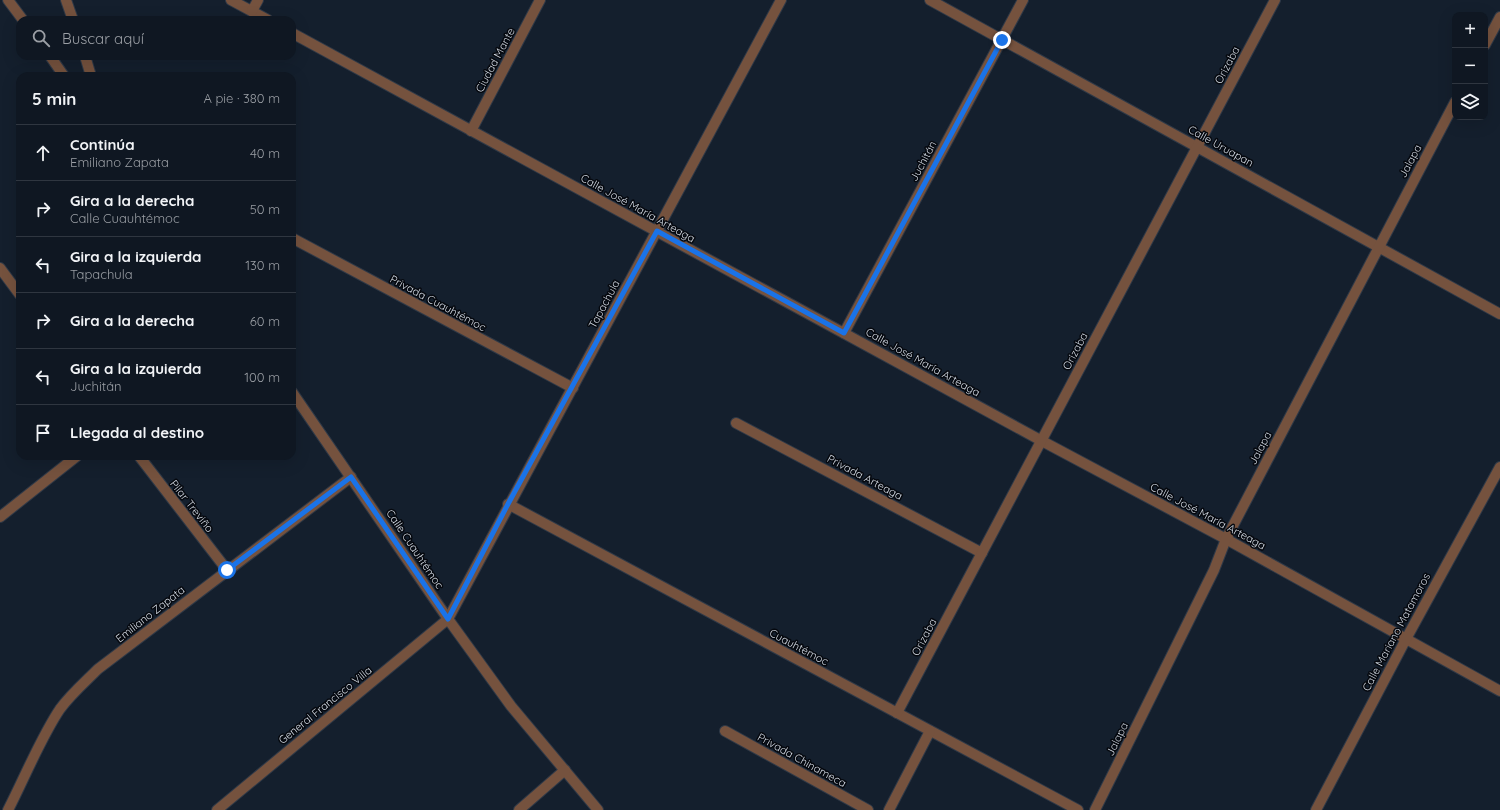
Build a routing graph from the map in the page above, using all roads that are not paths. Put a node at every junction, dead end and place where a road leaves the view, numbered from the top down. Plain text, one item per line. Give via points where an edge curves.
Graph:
1 (8, 0) edge
2 (66, 0) edge
3 (231, 0) edge
4 (258, 0) edge
5 (540, 0) edge
6 (781, 0) edge
7 (930, 0) edge
8 (1023, 0) edge
9 (1275, 0) edge
10 (252, 11) junction
11 (20, 16) edge
12 (72, 16) edge
13 (261, 16) edge
14 (1500, 17) edge
15 (296, 35) edge
16 (1488, 39) edge
17 (1002, 40) junction
18 (53, 60) edge
19 (86, 60) edge
20 (61, 72) edge
21 (90, 72) edge
22 (1452, 108) edge
23 (471, 130) junction
24 (1197, 147) junction
25 (657, 231) junction
26 (296, 240) edge
27 (1378, 246) junction
28 (0, 268) edge
29 (16, 290) edge
30 (1500, 314) edge
31 (844, 333) junction
32 (573, 388) junction
33 (296, 398) edge
34 (736, 423) dead end
35 (1042, 441) junction
36 (72, 460) edge
37 (142, 460) edge
38 (1500, 467) edge
39 (351, 477) junction
40 (508, 504) junction
41 (0, 517) edge
42 (1226, 538) junction
43 (982, 553) junction
44 (227, 570) junction
45 (448, 619) junction
46 (1406, 639) junction
47 (1500, 691) edge
48 (897, 713) junction
49 (725, 731) dead end
50 (930, 731) junction
51 (565, 770) junction
52 (8, 810) edge
53 (217, 810) edge
54 (519, 810) edge
55 (598, 810) edge
56 (868, 810) edge
57 (889, 810) edge
58 (1078, 810) edge
59 (1095, 810) edge
60 (1316, 810) edge

1 - 11 street
2 - 12 street
3 - 10 street
4 - 10 street
5 - 23 street, Ciudad Mante
6 - 25 street, Tapachula
7 - 17 street, Calle Uruapan
8 - 17 street, Juchitán
9 - 24 street, Orizaba
10 - 13 street
14 - 16 street
15 - 23 street, Calle José María Arteaga
17 - 24 street, Calle Uruapan
17 - 31 street, Juchitán
18 - 20 street
19 - 21 street
22 - 27 street, Jalapa
23 - 25 street, Calle José María Arteaga
24 - 27 street, Calle Uruapan
24 - 35 street, Orizaba
25 - 31 street, Calle José María Arteaga
25 - 32 street, Tapachula
26 - 32 street, Privada Cuauhtémoc
27 - 30 street, Calle Uruapan
27 - 42 street, Jalapa
28 - 29 street
31 - 35 street, Calle José María Arteaga
32 - 40 street, Tapachula
33 - 39 street, Calle Cuauhtémoc
34 - 43 street, Privada Arteaga
35 - 42 street, Calle José María Arteaga
35 - 43 street, Orizaba
36 - 41 street
37 - 44 street, Pilar Treviño
38 - 46 street, Calle Mariano Matamoros
39 - 44 street, Emiliano Zapata
39 - 45 street, Calle Cuauhtémoc
40 - 45 street, Tapachula
40 - 48 street, Cuauhtémoc
42 - 46 street, Calle José María Arteaga
42 - 59 street, Jalapa via 1214,570
43 - 48 street, Orizaba
44 - 52 street, Emiliano Zapata via 98,669 77,689 60,710
45 - 51 street, Calle Cuauhtémoc via 511,706
45 - 53 street, General Francisco Villa
46 - 47 street, Calle José María Arteaga
46 - 60 street, Calle Mariano Matamoros
48 - 50 street, Cuauhtémoc
49 - 56 street, Privada Chinameca
50 - 57 street
50 - 58 street, Cuauhtémoc
51 - 54 street
51 - 55 street, Calle Cuauhtémoc

